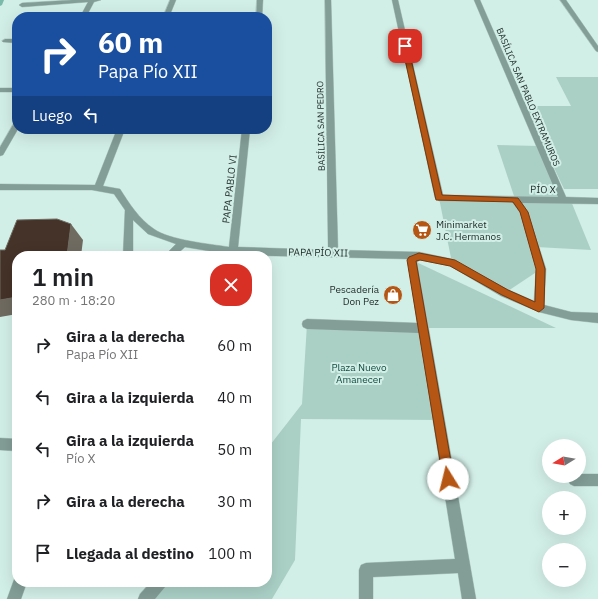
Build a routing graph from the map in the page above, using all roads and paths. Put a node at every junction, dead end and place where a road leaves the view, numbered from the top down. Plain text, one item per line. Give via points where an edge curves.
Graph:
1 (92, 0) edge
2 (98, 0) edge
3 (173, 0) edge
4 (260, 0) edge
5 (328, 0) edge
6 (395, 0) edge
7 (477, 0) edge
8 (563, 0) edge
9 (22, 5) dead end
10 (86, 12) edge
11 (168, 12) edge
12 (259, 12) edge
13 (5, 41) dead end
14 (12, 41) edge
15 (598, 50) edge
16 (0, 90) edge
17 (12, 90) edge
18 (12, 134) edge
19 (119, 134) edge
20 (245, 134) edge
21 (0, 152) edge
22 (0, 187) edge
23 (98, 188) junction
24 (516, 200) junction
25 (563, 200) junction
26 (598, 201) edge
27 (129, 210) junction
28 (183, 243) junction
29 (128, 251) edge
30 (174, 251) edge
31 (233, 251) joint
32 (272, 251) edge
33 (333, 252) junction
34 (419, 256) junction
35 (539, 308) junction
36 (598, 318) edge
37 (307, 324) dead end
38 (423, 328) junction
39 (0, 444) edge
40 (12, 445) edge
41 (586, 480) edge
42 (598, 480) edge
43 (463, 566) junction
44 (18, 587) edge
45 (156, 587) edge
46 (14, 599) edge
47 (145, 599) edge
48 (366, 599) edge
49 (469, 599) edge

1 - 2 street
1 - 9 street
1 - 10 street
3 - 11 street
4 - 12 street
5 - 33 street, BASÍLICA SAN PEDRO
6 - 24 street, PÍO X via 439,198
7 - 25 street, BASÍLICA SAN PABLO EXTRAMUROS
8 - 15 street
13 - 14 street
16 - 17 street
18 - 21 street
19 - 23 street
20 - 31 street, PAPA PABLO VI
22 - 23 street, PAPA PÍO XII
23 - 27 street, PAPA PÍO XII via 117,191
24 - 25 street, PÍO X
24 - 35 street via 524,212 541,269
25 - 26 street, PÍO X
27 - 28 street, PAPA PÍO XII via 151,232
27 - 29 street
28 - 30 street
28 - 31 street, PAPA PÍO XII
32 - 33 street, PAPA PÍO XII
33 - 34 street, PAPA PÍO XII
34 - 35 street, PAPA PÍO XII via 452,263
34 - 38 street via 412,260
35 - 36 street, PAPA PÍO XII via 572,316
37 - 38 street
38 - 43 street
39 - 40 street
41 - 42 street
43 - 48 street via 366,570
43 - 49 street
44 - 46 street
45 - 47 street

